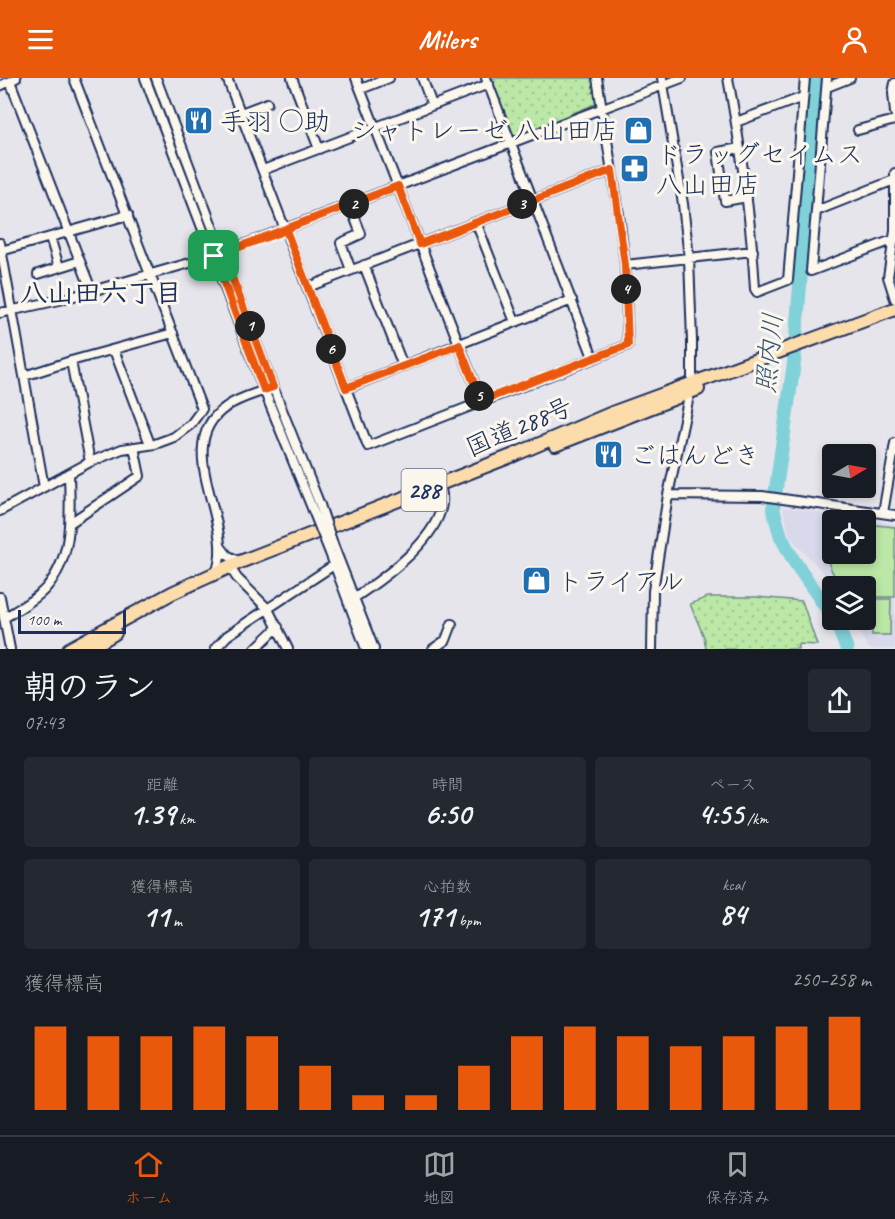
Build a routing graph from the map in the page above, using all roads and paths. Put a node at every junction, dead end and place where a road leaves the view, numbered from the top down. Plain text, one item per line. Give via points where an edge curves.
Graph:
1 (74, 78) edge
2 (145, 78) edge
3 (156, 78) edge
4 (227, 78) edge
5 (292, 78) edge
6 (356, 78) edge
7 (389, 78) edge
8 (422, 78) edge
9 (597, 78) edge
10 (682, 78) edge
11 (728, 78) edge
12 (805, 78) edge
13 (850, 78) edge
14 (13, 79) edge
15 (488, 81) edge
16 (662, 82) edge
17 (827, 82) edge
18 (895, 83) edge
19 (0, 86) edge
20 (361, 89) junction
21 (803, 98) junction
22 (267, 103) dead end
23 (432, 105) junction
24 (602, 107) junction
25 (241, 113) junction
26 (895, 114) edge
27 (895, 120) edge
28 (736, 122) junction
29 (375, 127) junction
30 (858, 130) dead end
31 (510, 144) junction
32 (740, 148) junction
33 (319, 149) junction
34 (263, 170) junction
35 (612, 170) junction
36 (895, 177) edge
37 (398, 186) junction
38 (747, 197) junction
39 (533, 200) junction
40 (350, 205) junction
41 (816, 211) junction
42 (128, 215) junction
43 (476, 222) junction
44 (286, 230) junction
45 (68, 232) junction
46 (50, 237) junction
47 (895, 239) edge
48 (420, 244) junction
49 (1, 247) edge
50 (753, 251) junction
51 (223, 253) junction
52 (214, 256) junction
53 (689, 258) junction
54 (80, 261) junction
55 (364, 265) junction
56 (625, 265) junction
57 (59, 267) junction
58 (351, 270) junction
59 (38, 274) dead end
60 (151, 274) junction
61 (308, 287) junction
62 (92, 292) junction
63 (895, 299) edge
64 (572, 300) junction
65 (895, 309) edge
66 (12, 311) junction
67 (0, 313) edge
68 (895, 316) edge
69 (515, 322) junction
70 (173, 333) junction
71 (459, 345) junction
72 (810, 345) junction
73 (114, 350) junction
74 (593, 357) junction
75 (70, 361) junction
76 (403, 366) junction
77 (24, 376) junction
78 (273, 387) junction
79 (692, 387) junction
80 (346, 388) junction
81 (264, 390) junction
82 (481, 401) junction
83 (895, 443) edge
84 (150, 444) junction
85 (134, 447) junction
86 (90, 462) junction
87 (69, 474) junction
88 (441, 486) junction
89 (44, 487) junction
90 (668, 495) junction
91 (316, 507) junction
92 (0, 511) edge
93 (883, 513) junction
94 (895, 515) edge
95 (70, 523) junction
96 (221, 548) junction
97 (332, 550) junction
98 (334, 566) junction
99 (237, 567) junction
100 (216, 573) junction
101 (0, 597) edge
102 (351, 600) junction
103 (268, 609) junction
104 (4, 618) junction
105 (452, 624) dead end
106 (278, 627) junction
107 (10, 649) edge
108 (69, 649) edge
109 (88, 649) edge
110 (214, 649) edge
111 (255, 649) edge
112 (288, 649) edge
113 (366, 649) edge
114 (374, 649) edge
115 (433, 649) edge
116 (652, 649) edge

1 - 42 street
2 - 52 street
3 - 51 street
4 - 25 street
5 - 33 street
6 - 20 street
7 - 20 street
8 - 23 street
9 - 24 street
10 - 16 street
11 - 28 street
12 - 21 street
13 - 17 street
14 - 19 street
14 - 45 street
15 - 23 street
15 - 31 street
16 - 24 street
16 - 53 street
17 - 41 street
18 - 26 street
20 - 29 street
21 - 28 street
21 - 50 street via 788,280 755,291
22 - 25 street
23 - 29 street
24 - 31 street
24 - 35 street
25 - 34 street
27 - 30 street
28 - 32 street
29 - 33 street
29 - 37 street
31 - 37 street
31 - 39 street
32 - 38 street
32 - 38 street via 718,152 725,201
33 - 34 street
34 - 44 street
35 - 39 street
35 - 56 street
36 - 41 street
36 - 47 street
37 - 40 street
37 - 48 street
38 - 50 street
39 - 43 street
39 - 64 street
40 - 44 street
40 - 58 street via 361,234 341,243
41 - 47 street via 811,271
42 - 45 street
42 - 60 street
43 - 48 street
43 - 69 street
44 - 51 street
44 - 61 street
45 - 46 street
45 - 54 street
46 - 49 street
46 - 57 street
47 - 63 street via 888,277
48 - 55 street
48 - 71 street
49 - 66 street
50 - 53 street
51 - 52 street
51 - 78 street
52 - 60 street
52 - 81 street
53 - 56 street
53 - 79 street
54 - 57 street
54 - 62 street
55 - 58 street
55 - 76 street
56 - 74 street via 628,345
57 - 59 street
58 - 61 street
60 - 62 street
60 - 70 street
61 - 80 street
62 - 66 street
64 - 69 street
64 - 74 street
65 - 72 highway, 国道288号 / 288
66 - 67 street
66 - 77 street
68 - 72 highway, 国道288号 / 288
69 - 71 street
70 - 73 street
70 - 84 street via 202,409 174,437
71 - 76 street
71 - 82 street
72 - 79 highway, 国道288号 / 288
73 - 75 street
73 - 84 street
74 - 82 street
75 - 77 street
75 - 86 street
76 - 80 street
77 - 89 street
78 - 81 street
78 - 91 street
79 - 88 highway, 国道288号 / 288
79 - 90 street
80 - 82 street via 368,446
81 - 91 street
81 - 96 street via 228,406 205,433 204,472
83 - 93 street
84 - 85 street
85 - 86 street
85 - 95 street via 140,476
86 - 87 street
87 - 89 street
87 - 95 street
88 - 99 highway, 国道288号 / 288
88 - 102 street via 442,505 430,531 391,572
89 - 92 street
90 - 93 street via 767,497
90 - 116 street via 653,591
91 - 97 street, bridge
93 - 94 street
95 - 104 street via 64,558 54,578 33,600
96 - 99 street
96 - 100 street
97 - 98 street
97 - 102 street
98 - 102 street
98 - 103 street
99 - 100 highway, 国道288号 / 288
99 - 103 street via 237,578
99 - 109 highway, 国道288号 / 288
100 - 108 highway, 国道288号 / 288
101 - 104 street
102 - 113 street
102 - 114 street
103 - 106 street
103 - 110 street
104 - 107 street
105 - 115 street via 446,640
106 - 111 street
106 - 112 street

